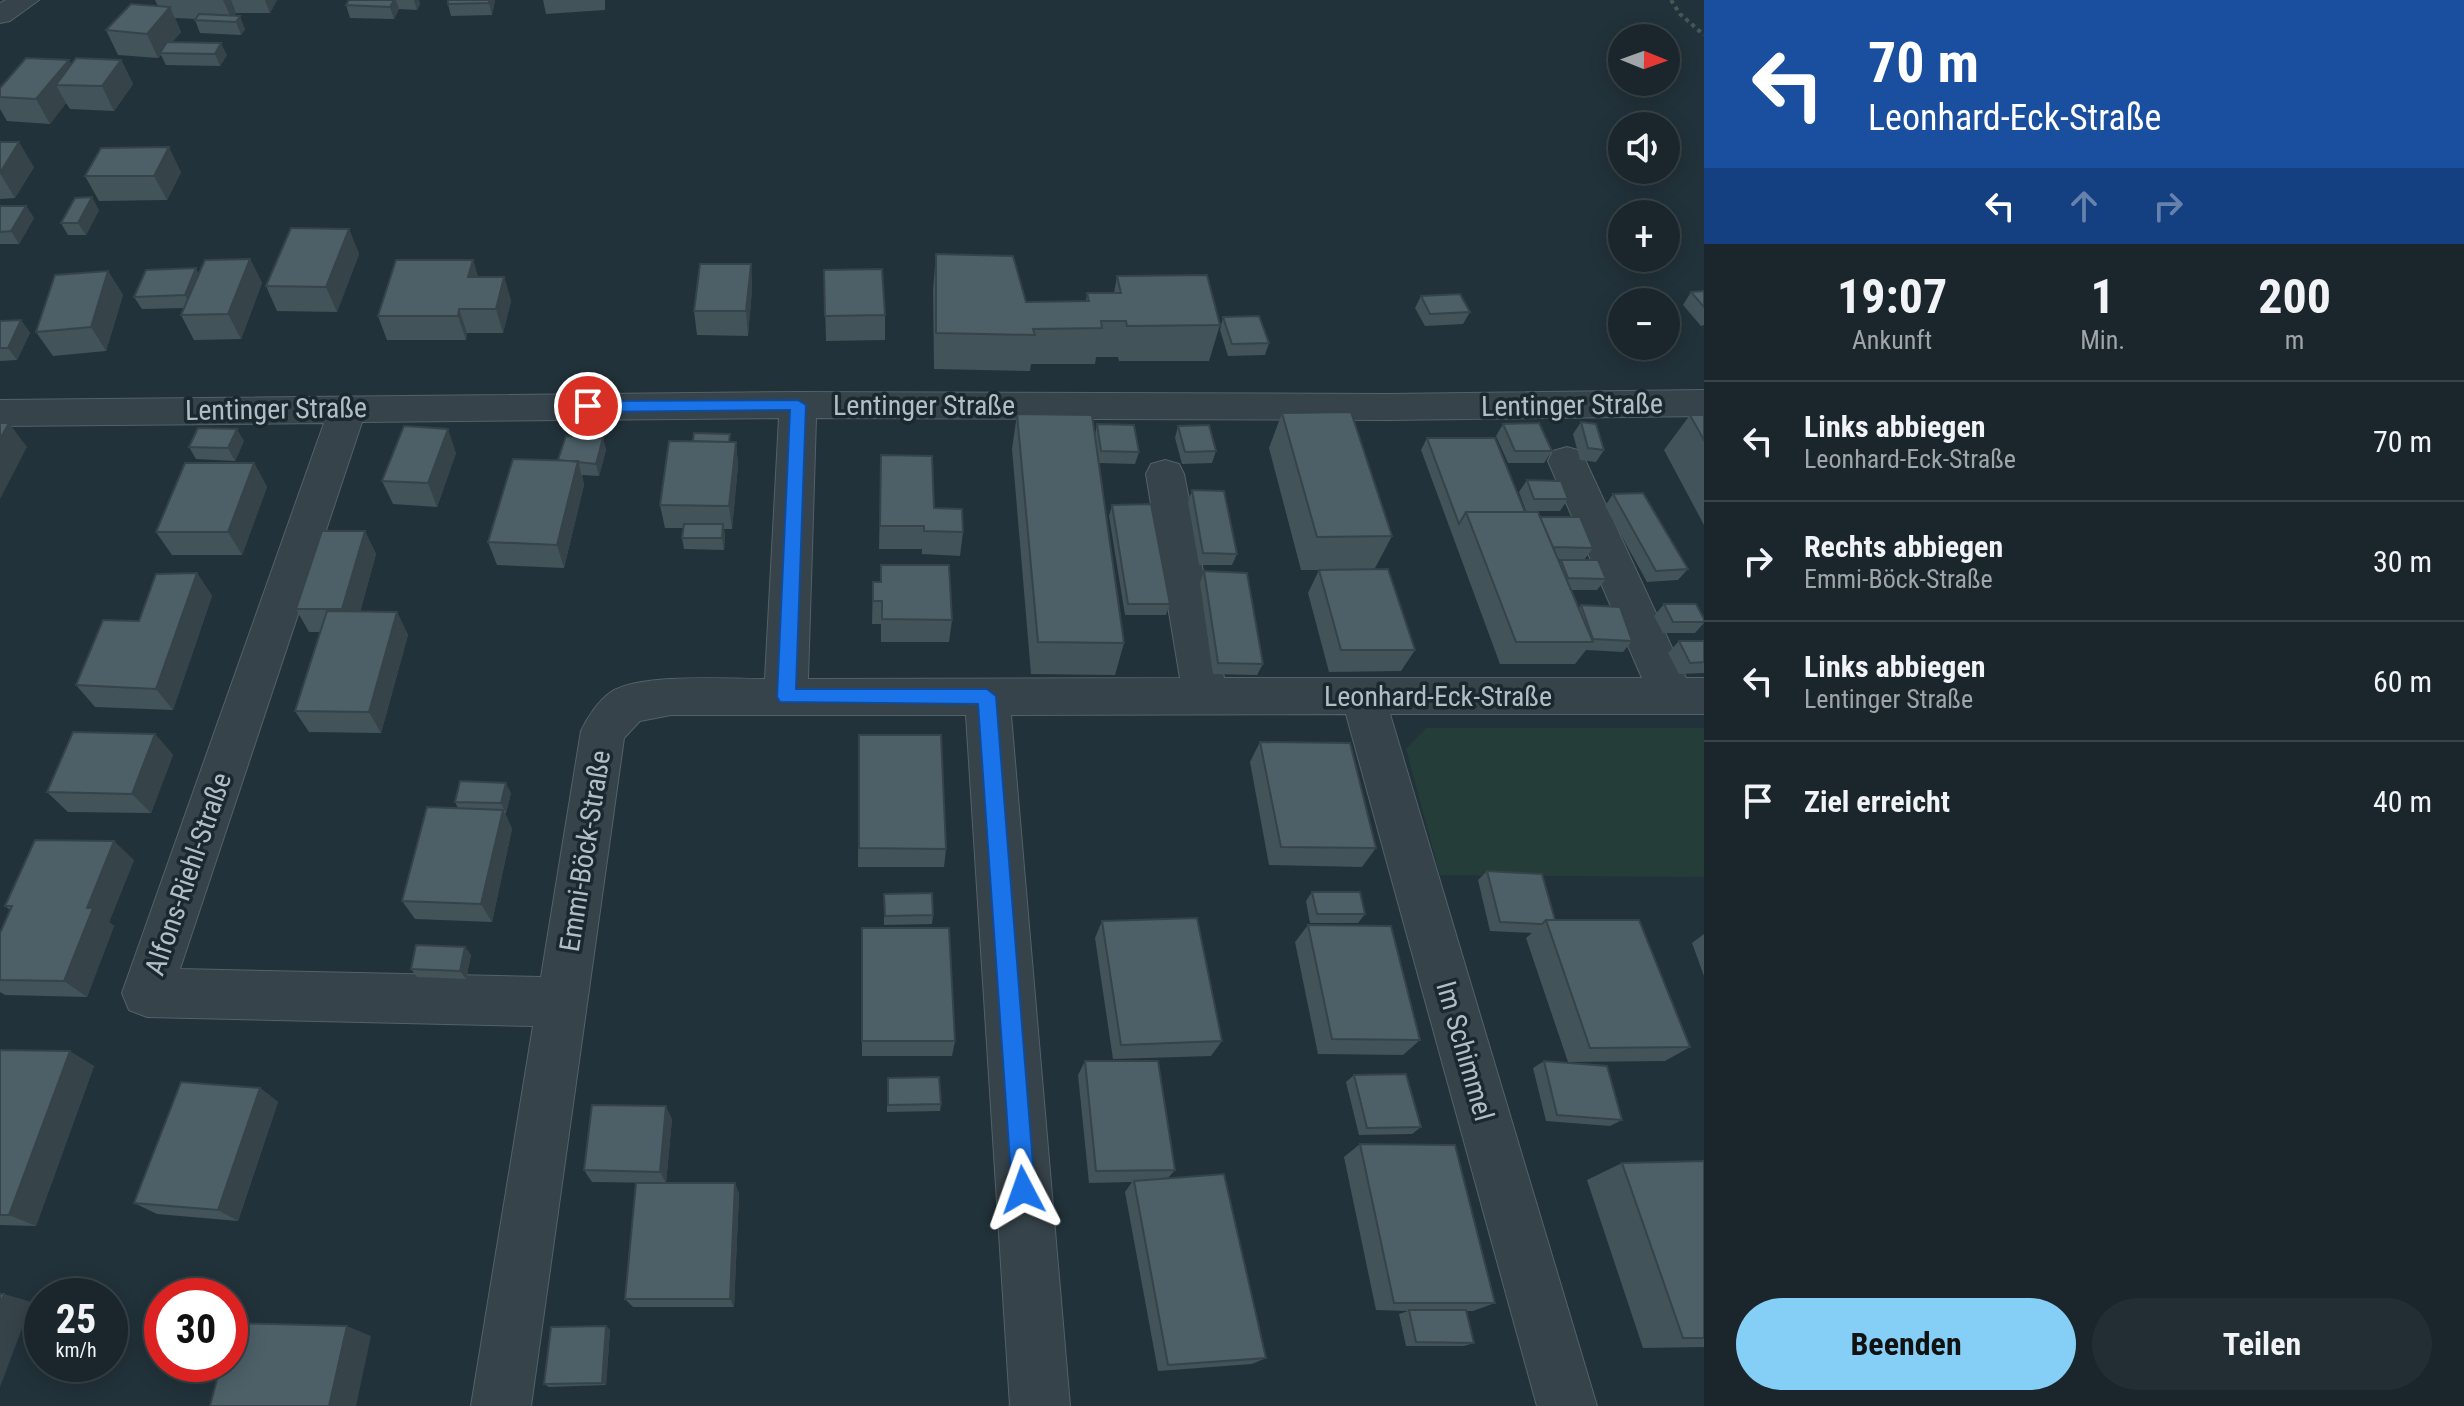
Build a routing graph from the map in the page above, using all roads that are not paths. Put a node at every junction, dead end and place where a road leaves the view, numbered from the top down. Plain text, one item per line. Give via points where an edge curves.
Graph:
1 (25, 0) edge
2 (0, 15) edge
3 (1704, 403) edge
4 (798, 405) junction
5 (348, 408) junction
6 (0, 413) edge
7 (1567, 461) dead end
8 (1165, 474) dead end
9 (987, 696) junction
10 (1205, 696) junction
11 (1363, 696) junction
12 (1688, 696) edge
13 (786, 697) junction
14 (562, 1002) junction
15 (501, 1406) edge
16 (1040, 1406) edge
17 (1567, 1406) edge

1 - 2 street
3 - 4 street, Lentinger Straße
4 - 5 street, Lentinger Straße
4 - 13 street
5 - 6 street, Lentinger Straße
5 - 14 street, Alfons-Riehl-Straße via 147,993
7 - 12 street, Leonhard-Eck-Straße
8 - 10 street
9 - 10 street, Leonhard-Eck-Straße
9 - 13 street, Leonhard-Eck-Straße
9 - 16 street
10 - 11 street, Leonhard-Eck-Straße
11 - 12 street, Leonhard-Eck-Straße
11 - 17 street, Im Schimmel
13 - 14 street, Emmi-Böck-Straße via 671,697 627,705 603,731
14 - 15 street, Emmi-Böck-Straße

